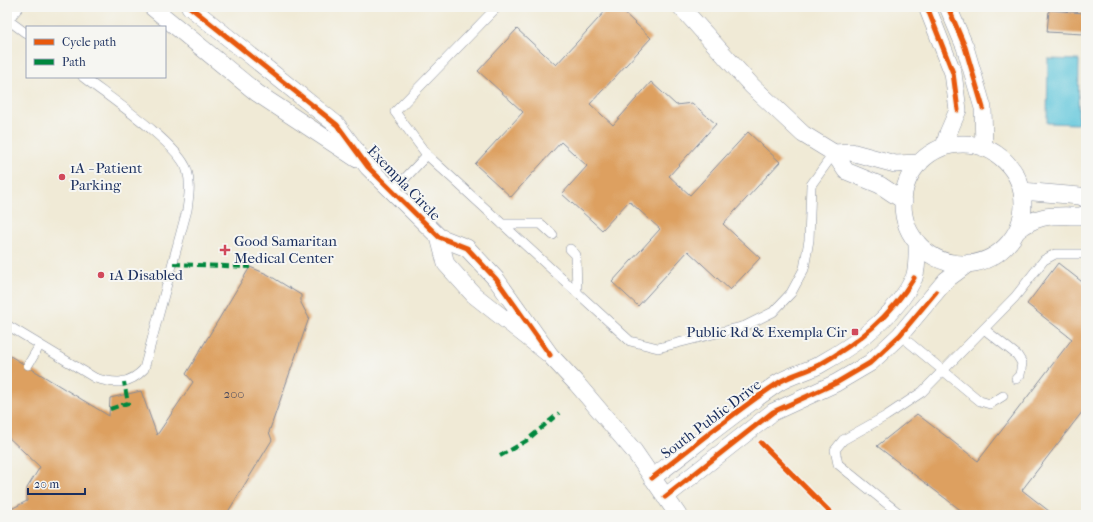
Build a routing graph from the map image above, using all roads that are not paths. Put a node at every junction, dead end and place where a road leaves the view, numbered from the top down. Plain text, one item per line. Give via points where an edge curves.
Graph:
1 (19, 7) edge
2 (152, 7) edge
3 (190, 7) edge
4 (497, 7) edge
5 (681, 7) edge
6 (927, 7) edge
7 (948, 7) edge
8 (8, 21) edge
9 (26, 33) edge
10 (84, 78) edge
11 (944, 147) junction
12 (984, 148) junction
13 (834, 153) junction
14 (427, 155) junction
15 (920, 163) junction
16 (368, 167) junction
17 (393, 191) junction
18 (1022, 192) junction
19 (1086, 199) edge
20 (904, 201) junction
21 (1086, 214) edge
22 (502, 224) junction
23 (1017, 231) junction
24 (553, 235) dead end
25 (439, 237) junction
26 (917, 242) junction
27 (570, 249) dead end
28 (1086, 254) edge
29 (969, 263) junction
30 (577, 292) junction
31 (7, 325) edge
32 (984, 329) junction
33 (900, 335) junction
34 (40, 345) junction
35 (550, 355) junction
36 (28, 365) dead end
37 (943, 372) junction
38 (1016, 379) dead end
39 (1002, 396) dead end
40 (652, 478) junction
41 (665, 498) junction
42 (678, 515) edge
43 (901, 515) edge

1 - 8 lane
2 - 16 street, Exempla Circle via 257,93
3 - 16 street, Exempla Circle via 337,125
4 - 14 lane via 395,112
5 - 13 street via 752,86 803,134
6 - 11 street via 953,73 958,110
7 - 12 street via 965,47 983,108
8 - 9 lane
10 - 34 lane via 178,153 187,170 190,191 187,210 144,369 137,377 111,383 95,378
11 - 12 street via 964,144
11 - 15 street
12 - 18 street via 1008,165
13 - 15 street via 851,152 895,164
13 - 20 street via 846,171 880,185
13 - 30 lane via 811,185 809,240 804,269 791,293 773,312 745,326 658,348 630,341
14 - 17 lane
14 - 22 lane
15 - 20 street via 909,179
16 - 17 street, Exempla Circle
17 - 25 street, Exempla Circle
18 - 19 street via 1080,196
18 - 23 street via 1022,211
20 - 26 street via 907,226
21 - 23 street via 1040,217 1028,221
22 - 24 lane via 541,224
22 - 30 lane
23 - 29 street via 997,253 979,262
25 - 35 street, Exempla Circle via 466,248 496,279
25 - 35 street, Exempla Circle via 446,264 474,295
26 - 29 street via 941,259 960,264
26 - 40 street, South Public Drive via 914,278 901,298 879,323 851,345 818,365 779,382
27 - 30 lane via 576,255
28 - 32 lane via 1055,254 1044,260 1015,297
29 - 33 street via 946,280
31 - 34 lane
32 - 37 lane
32 - 38 lane via 1017,355 1022,363 1020,375
33 - 37 lane
33 - 41 street via 870,363 843,379 773,412
34 - 36 lane
35 - 40 street, Exempla Circle via 634,451
37 - 39 lane via 980,401 990,404
37 - 43 lane via 922,392 843,440 834,450 838,464
40 - 41 street, Exempla Circle
41 - 42 street, Exempla Circle

